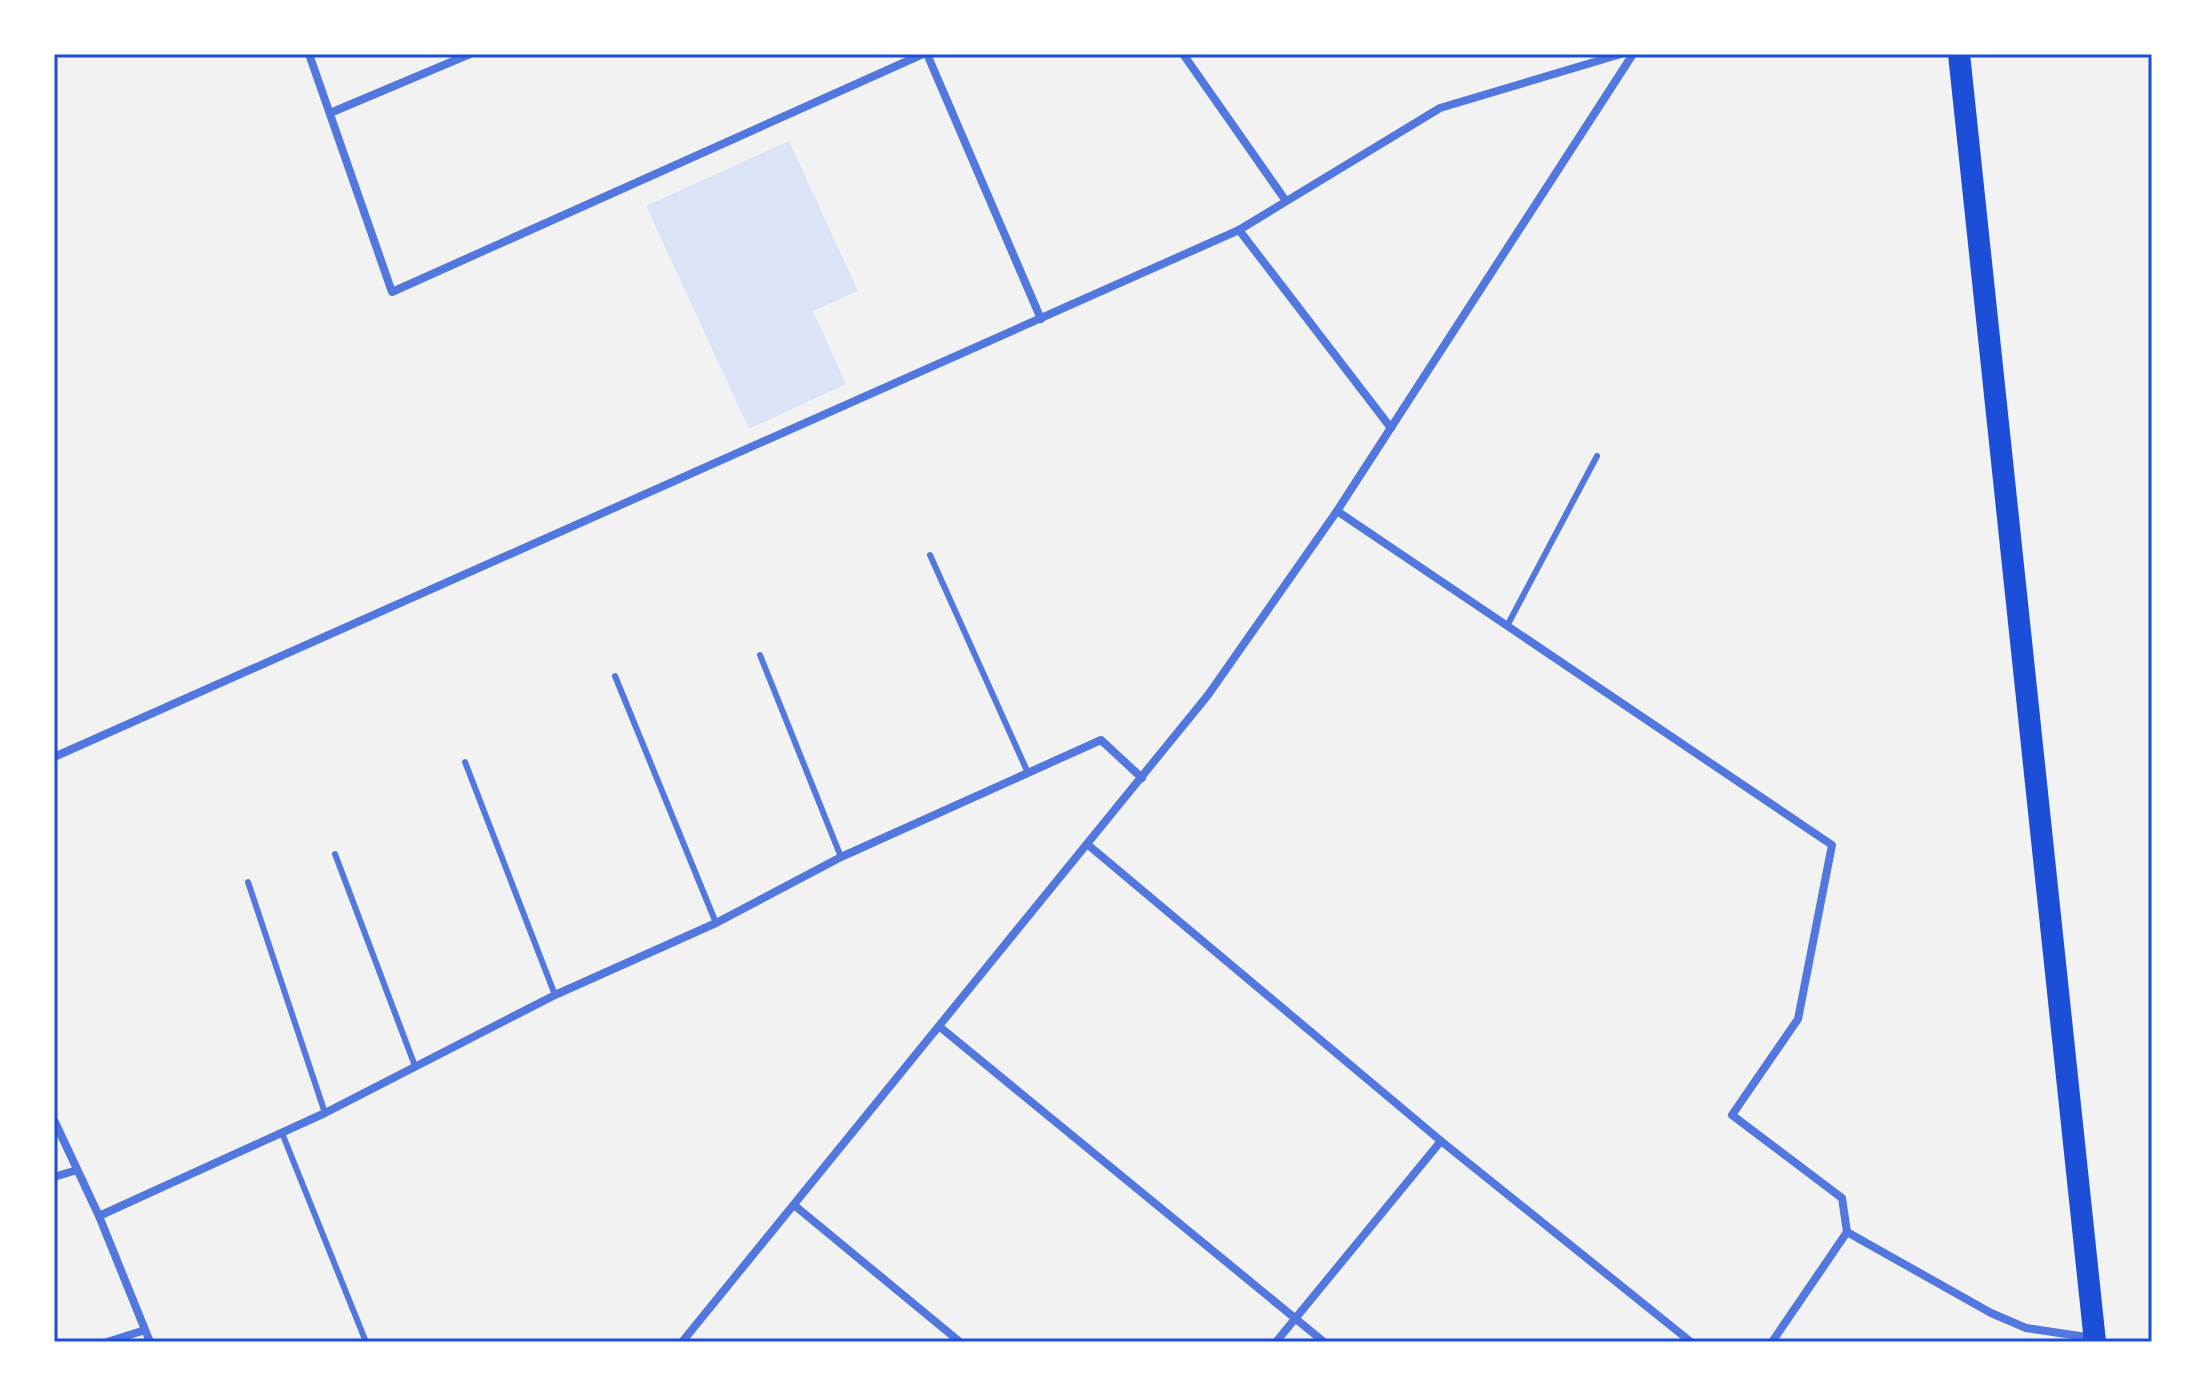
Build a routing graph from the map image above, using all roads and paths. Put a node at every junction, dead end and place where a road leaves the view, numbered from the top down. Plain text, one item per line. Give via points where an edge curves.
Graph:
1 (309, 54) edge
2 (470, 54) edge
3 (925, 54) edge
4 (1183, 54) edge
5 (1621, 54) edge
6 (1633, 54) edge
7 (1959, 54) edge
8 (330, 113) junction
9 (1286, 201) junction
10 (1239, 230) junction
11 (1041, 319) junction
12 (1391, 428) junction
13 (1597, 456) dead end
14 (1337, 511) junction
15 (930, 555) dead end
16 (1507, 626) junction
17 (760, 655) dead end
18 (615, 676) dead end
19 (54, 757) edge
20 (465, 762) dead end
21 (1028, 773) junction
22 (1142, 778) junction
23 (1087, 844) junction
24 (335, 854) dead end
25 (841, 857) junction
26 (248, 882) dead end
27 (716, 923) junction
28 (555, 995) junction
29 (940, 1027) junction
30 (415, 1066) junction
31 (325, 1113) junction
32 (54, 1120) edge
33 (282, 1133) junction
34 (1441, 1141) junction
35 (77, 1170) junction
36 (54, 1177) edge
37 (794, 1205) junction
38 (99, 1216) junction
39 (1847, 1232) junction
40 (1295, 1318) junction
41 (145, 1330) junction
42 (2094, 1340) edge
43 (107, 1342) edge
44 (150, 1342) edge
45 (366, 1342) edge
46 (682, 1342) edge
47 (960, 1342) edge
48 (1276, 1342) edge
49 (1324, 1342) edge
50 (1691, 1342) edge
51 (1772, 1342) edge

1 - 8 street
2 - 8 street
3 - 8 street via 392,292
3 - 11 street
4 - 9 street
5 - 9 street via 1440,108
6 - 12 street
7 - 42 highway
9 - 10 street
10 - 11 street
10 - 12 street
11 - 19 street
12 - 14 street
13 - 16 lane
14 - 16 street
14 - 22 street via 1208,695
15 - 21 lane
16 - 39 street via 1832,845 1798,1019 1732,1115 1842,1198
17 - 25 lane
18 - 27 lane
20 - 28 lane
21 - 22 street via 1101,740
21 - 25 street
22 - 23 street
23 - 29 street
23 - 34 street
24 - 30 lane
25 - 27 street
26 - 31 lane
27 - 28 street
28 - 30 street
29 - 37 street
29 - 40 street
30 - 31 street
31 - 33 street
32 - 35 street
33 - 38 street
33 - 45 lane
34 - 40 street
34 - 50 street
35 - 36 street
35 - 38 street
37 - 46 street
37 - 47 street
38 - 41 street
39 - 42 street via 1991,1313 2026,1328
39 - 51 street
40 - 48 street
40 - 49 street
41 - 43 street
41 - 44 street

